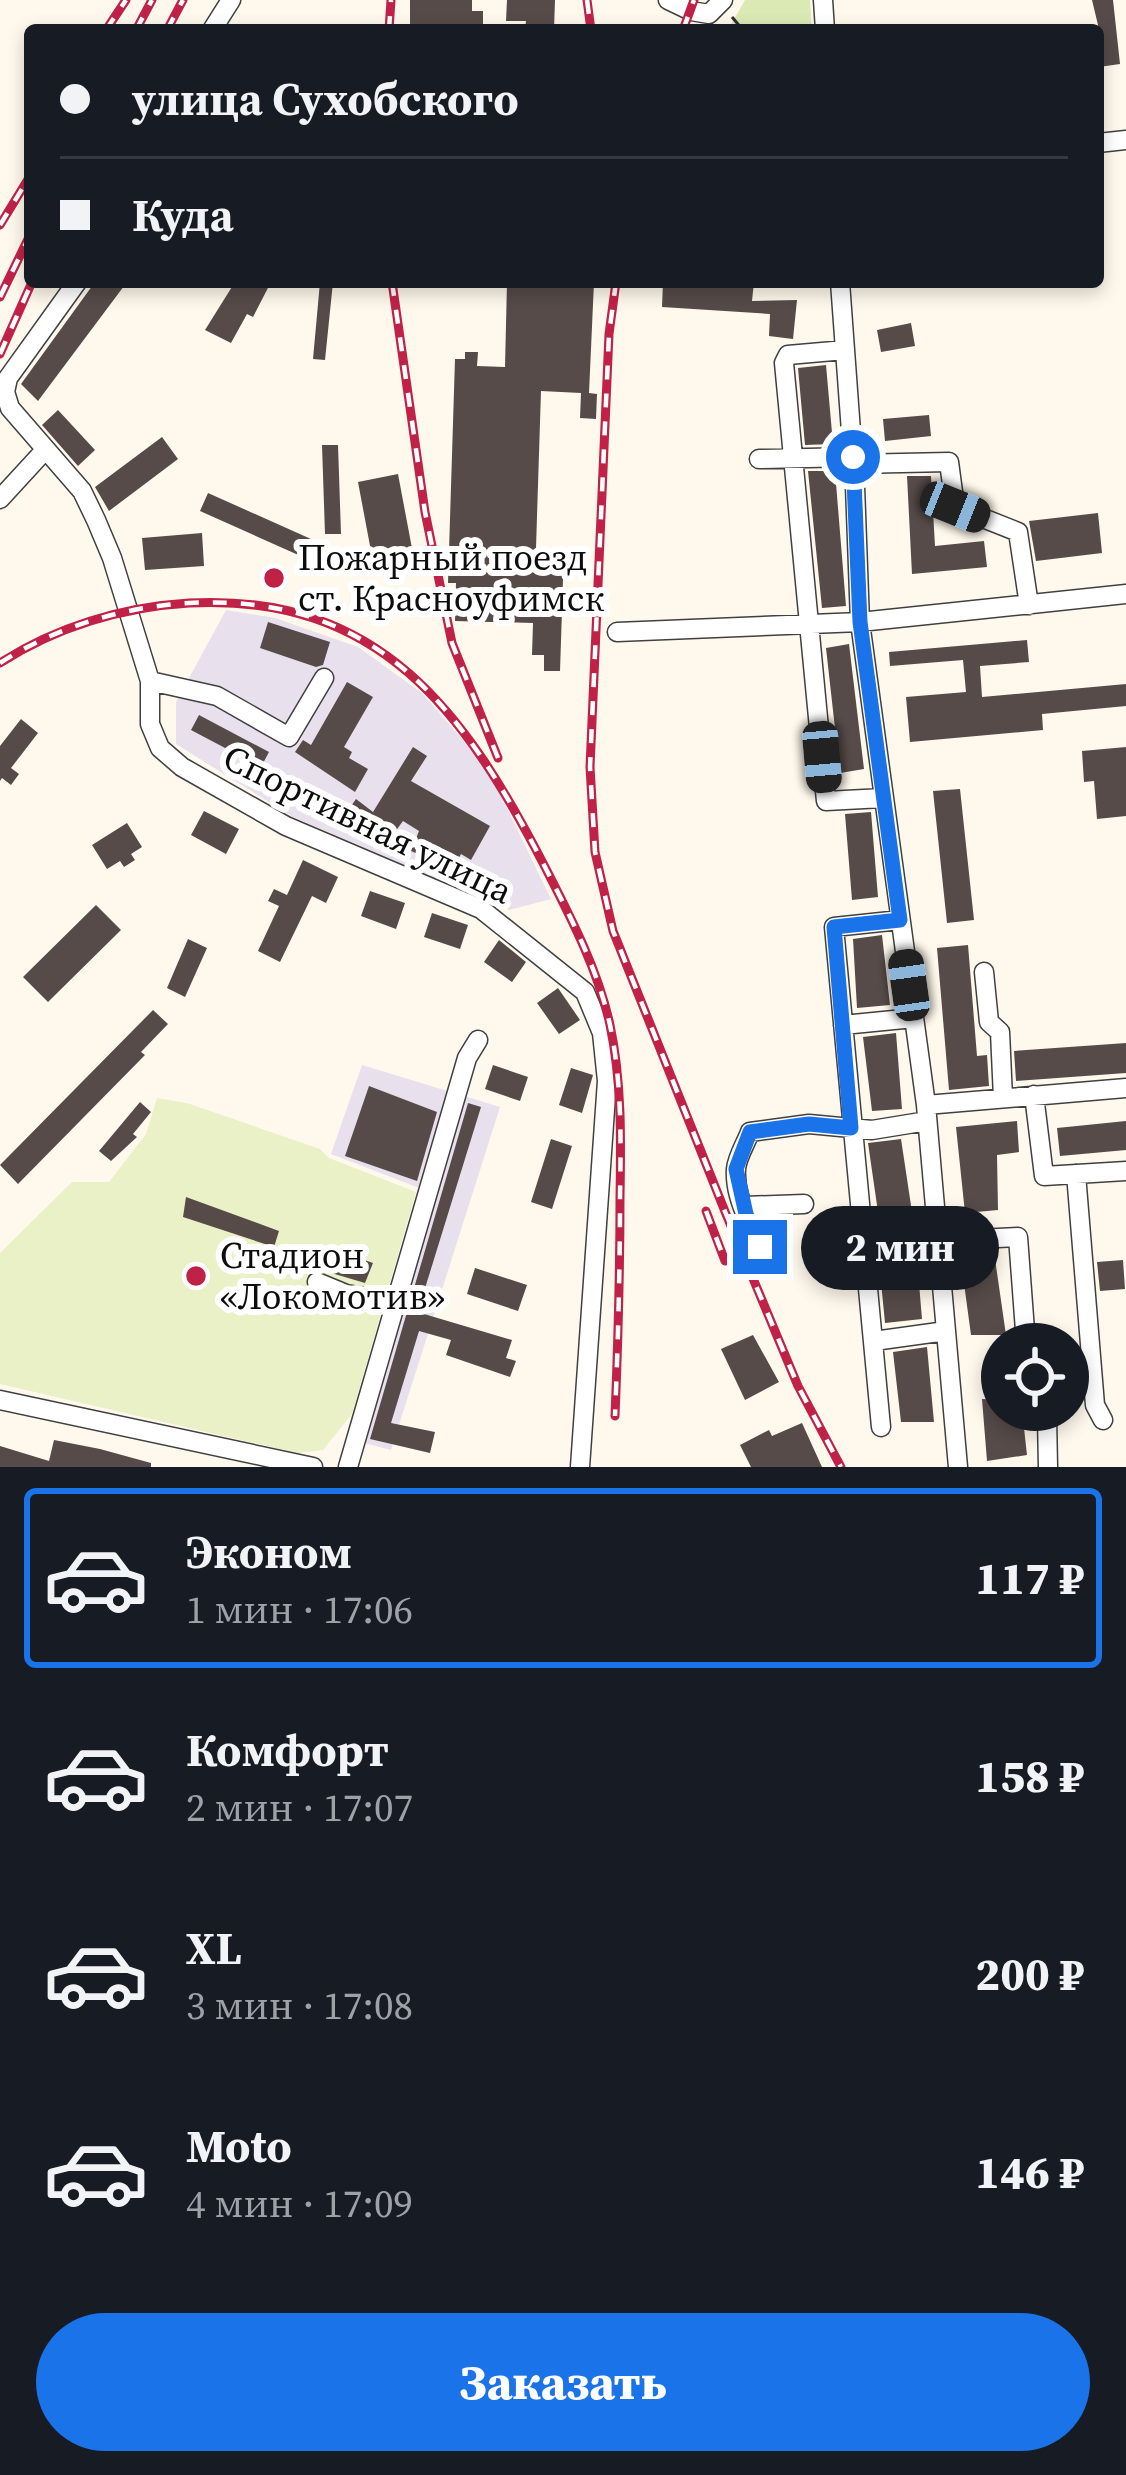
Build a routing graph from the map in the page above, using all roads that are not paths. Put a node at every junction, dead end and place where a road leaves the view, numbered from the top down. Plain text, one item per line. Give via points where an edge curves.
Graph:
1 (668, 0) edge
2 (717, 15) edge
3 (73, 288) edge
4 (840, 288) edge
5 (845, 350) junction
6 (45, 450) junction
7 (793, 458) junction
8 (759, 459) dead end
9 (854, 461) junction
10 (0, 499) edge
11 (1126, 594) edge
12 (1029, 604) junction
13 (860, 622) junction
14 (811, 624) junction
15 (617, 632) dead end
16 (324, 678) dead end
17 (149, 681) junction
18 (883, 798) junction
19 (900, 920) junction
20 (984, 972) dead end
21 (914, 1018) junction
22 (843, 1025) junction
23 (478, 1040) dead end
24 (1126, 1088) edge
25 (1034, 1096) junction
26 (1003, 1098) junction
27 (926, 1113) junction
28 (851, 1128) junction
29 (1126, 1171) edge
30 (1076, 1174) junction
31 (804, 1204) dead end
32 (744, 1206) junction
33 (937, 1236) junction
34 (866, 1238) junction
35 (780, 1262) dead end
36 (317, 1282) dead end
37 (397, 1302) junction
38 (1024, 1323) edge
39 (946, 1331) junction
40 (874, 1341) junction
41 (0, 1400) edge
42 (1103, 1420) dead end
43 (881, 1427) dead end
44 (1047, 1431) edge
45 (313, 1467) edge
46 (348, 1467) edge
47 (580, 1467) edge
48 (958, 1467) edge
49 (1048, 1467) edge

1 - 2 street
3 - 6 street, Спортивная улица via 5,392
4 - 5 street
5 - 7 street via 788,356 784,363
5 - 9 street
6 - 10 street
6 - 17 street, Спортивная улица via 96,520
7 - 8 street
7 - 9 street
7 - 14 street
9 - 12 street via 950,463 955,507 1018,532
9 - 13 street
11 - 12 street
12 - 13 street
13 - 14 street
13 - 18 street
14 - 15 street
14 - 18 street via 826,801
16 - 17 street via 289,737 217,696
17 - 47 street, Спортивная улица via 150,724 160,748 182,767 286,826 481,909 585,992 602,1033 607,1081
18 - 19 street
19 - 21 street
19 - 22 street via 834,927
20 - 26 street via 988,1022 1000,1033
21 - 22 street
21 - 27 street
22 - 28 street
23 - 37 street
24 - 25 street
25 - 26 street
25 - 30 street via 1044,1176
26 - 27 street
27 - 28 street via 872,1130
27 - 33 street
28 - 32 street via 750,1132 736,1169
28 - 34 street
29 - 30 street
30 - 42 street via 1095,1405
31 - 32 street
32 - 35 street via 760,1247
33 - 34 street
33 - 38 street via 1018,1238
33 - 39 street
34 - 40 street
36 - 37 street
37 - 46 street
39 - 40 street
39 - 48 street
40 - 43 street
41 - 45 street
44 - 49 street

